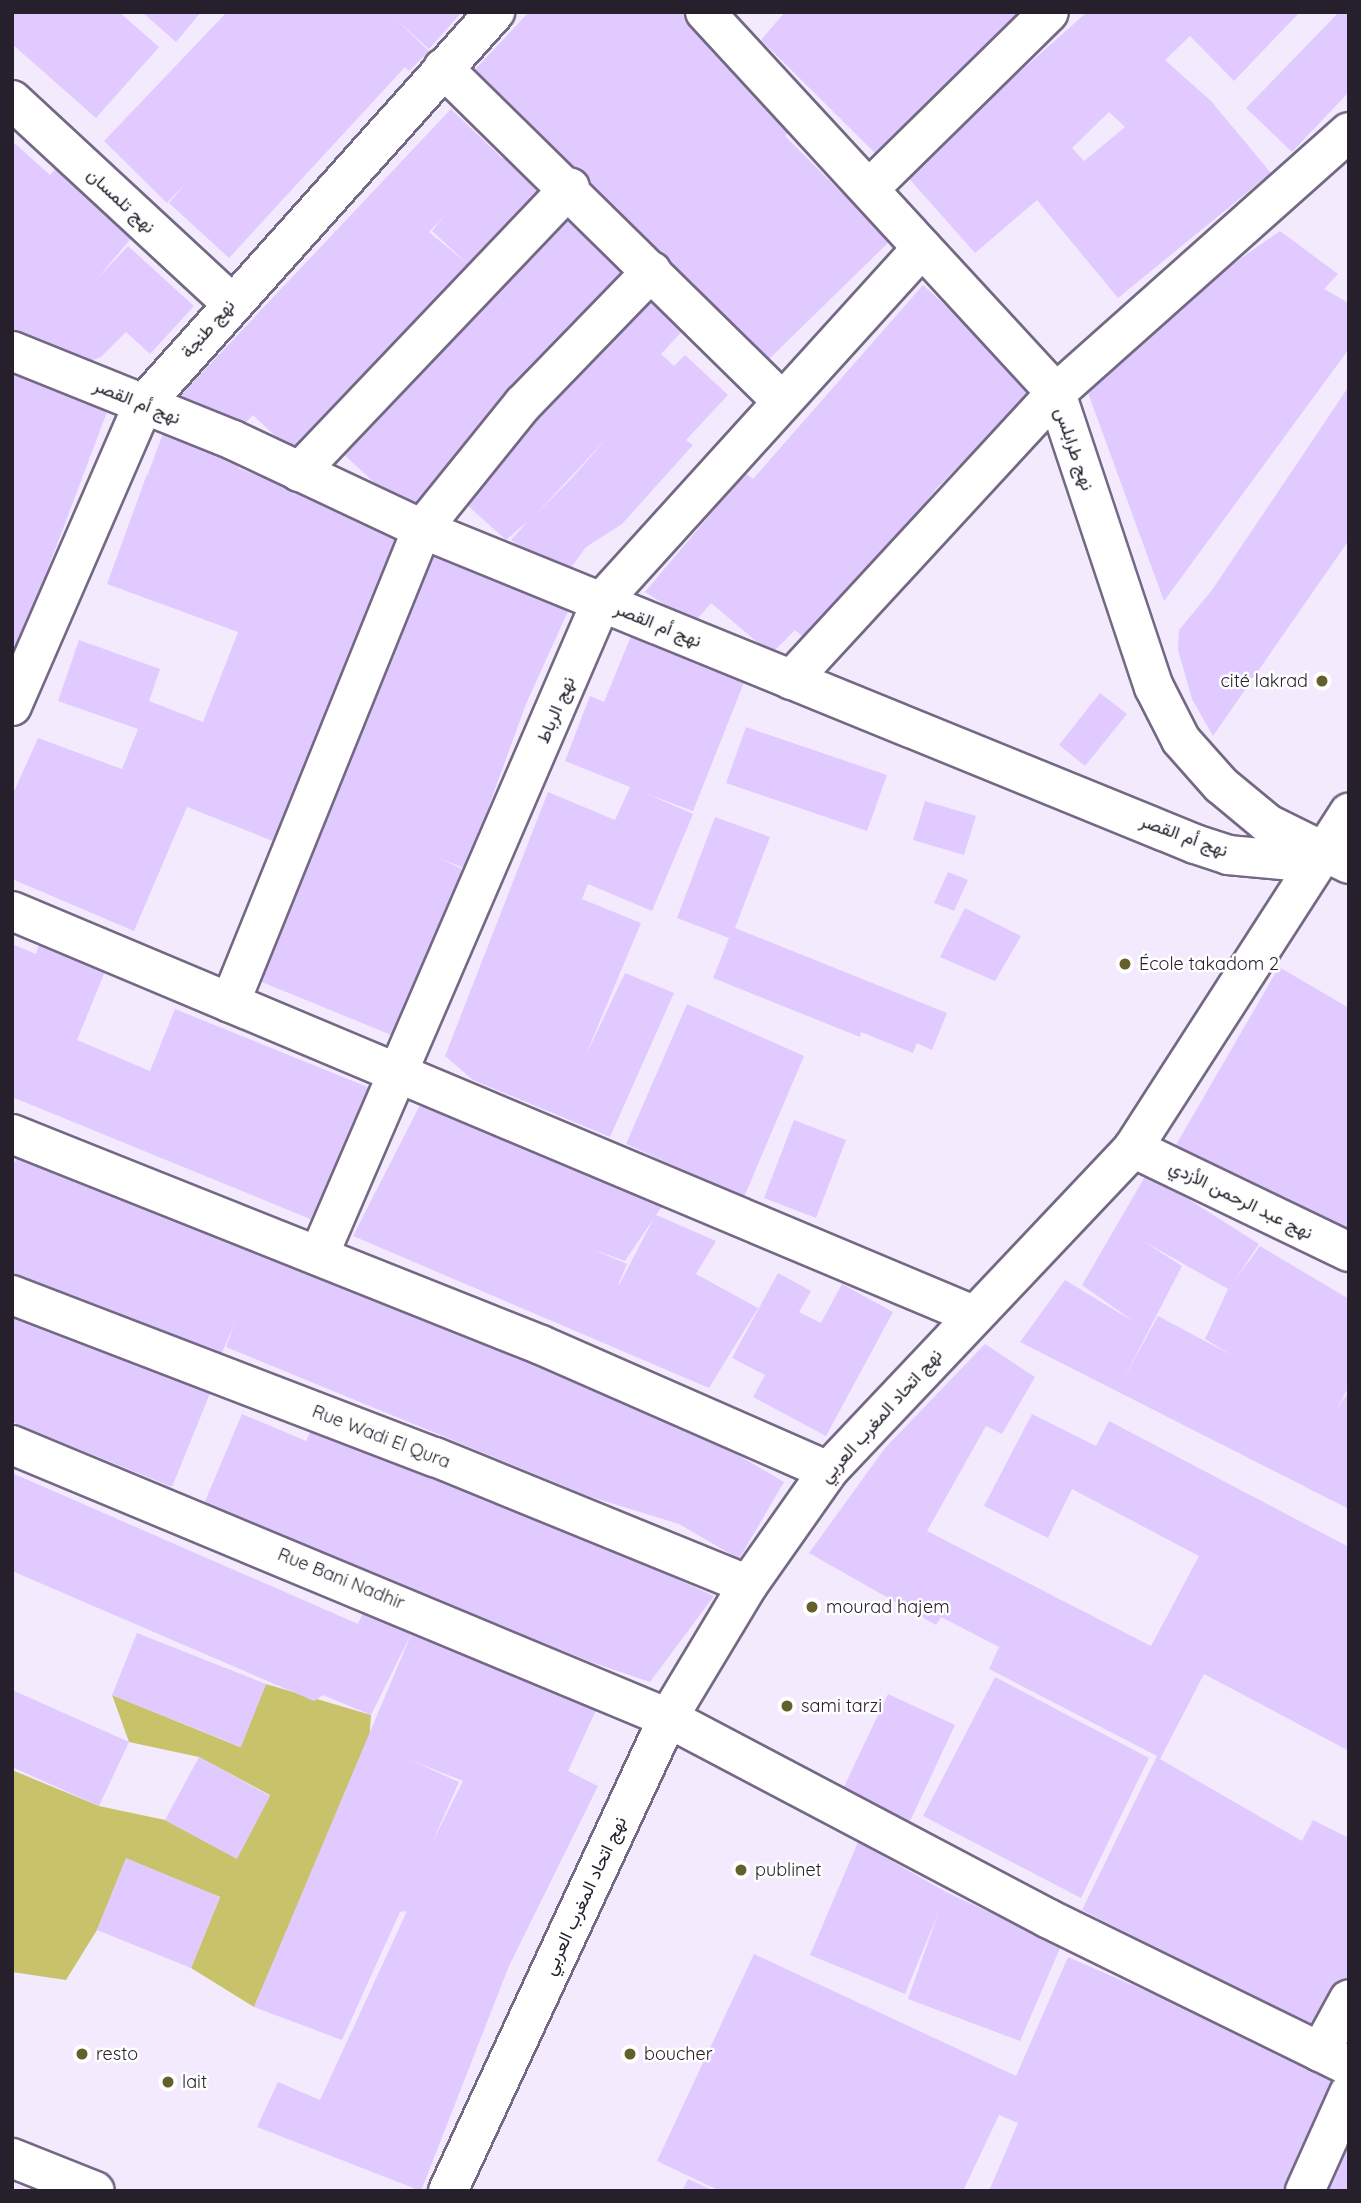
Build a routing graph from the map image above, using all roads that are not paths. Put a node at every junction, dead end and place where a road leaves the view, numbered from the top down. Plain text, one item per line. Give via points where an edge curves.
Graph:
1 (495, 12) edge
2 (705, 12) edge
3 (1049, 12) edge
4 (443, 68) junction
5 (12, 100) edge
6 (1349, 132) edge
7 (569, 187) junction
8 (869, 189) junction
9 (922, 248) junction
10 (652, 271) junction
11 (230, 303) junction
12 (12, 351) edge
13 (1056, 393) junction
14 (780, 399) junction
15 (143, 405) junction
16 (299, 472) junction
17 (422, 529) junction
18 (601, 602) junction
19 (791, 680) junction
20 (12, 706) edge
21 (1349, 813) edge
22 (1329, 858) edge
23 (12, 911) edge
24 (230, 1003) junction
25 (395, 1072) junction
26 (12, 1135) edge
27 (1133, 1148) junction
28 (1349, 1252) edge
29 (319, 1255) junction
30 (12, 1295) edge
31 (973, 1315) junction
32 (12, 1445) edge
33 (828, 1471) junction
34 (748, 1585) junction
35 (668, 1717) junction
36 (1349, 1999) edge
37 (1335, 2059) edge
38 (1349, 2093) edge
39 (12, 2158) edge
40 (95, 2191) edge
41 (449, 2191) edge
42 (1305, 2191) edge

1 - 4 street, نهج طنجة
2 - 8 street, نهج طرابلس
3 - 8 street
4 - 7 street
4 - 11 street, نهج طنجة
5 - 11 street, نهج تلمسان
6 - 13 street
7 - 10 street
7 - 16 street
8 - 9 street, نهج طرابلس
9 - 13 street, نهج طرابلس
9 - 14 street, نهج الرباط
10 - 14 street
10 - 17 street via 523,404
11 - 15 street, نهج طنجة
12 - 15 street, نهج أم القصر
13 - 19 street
13 - 22 street, نهج طرابلس via 1154,687 1181,740 1221,785 1268,824
14 - 18 street, نهج الرباط
15 - 16 street, نهج أم القصر
15 - 20 street, نهج طنجة
16 - 17 street, نهج أم القصر
17 - 18 street, نهج أم القصر
17 - 24 street
18 - 19 street, نهج أم القصر
18 - 25 street, نهج الرباط via 503,835
19 - 22 street, نهج أم القصر via 1228,855
21 - 22 street, نهج اتحاد المغرب العربي
22 - 27 street, نهج اتحاد المغرب العربي
23 - 24 street
24 - 25 street
25 - 29 street, نهج الرباط
25 - 31 street
26 - 29 street
27 - 28 street, نهج عبد الرحمن الأزدي
27 - 31 street, نهج اتحاد المغرب العربي
29 - 33 street
30 - 34 street, Rue Wadi El Qura via 435,1457
31 - 33 street, نهج اتحاد المغرب العربي
32 - 35 street, Rue Bani Nadhir
33 - 34 street, نهج اتحاد المغرب العربي
34 - 35 street, نهج اتحاد المغرب العربي
35 - 37 street, Rue Bani Nadhir via 1035,1912
35 - 41 street, نهج اتحاد المغرب العربي
36 - 37 street
38 - 42 street
39 - 40 street

